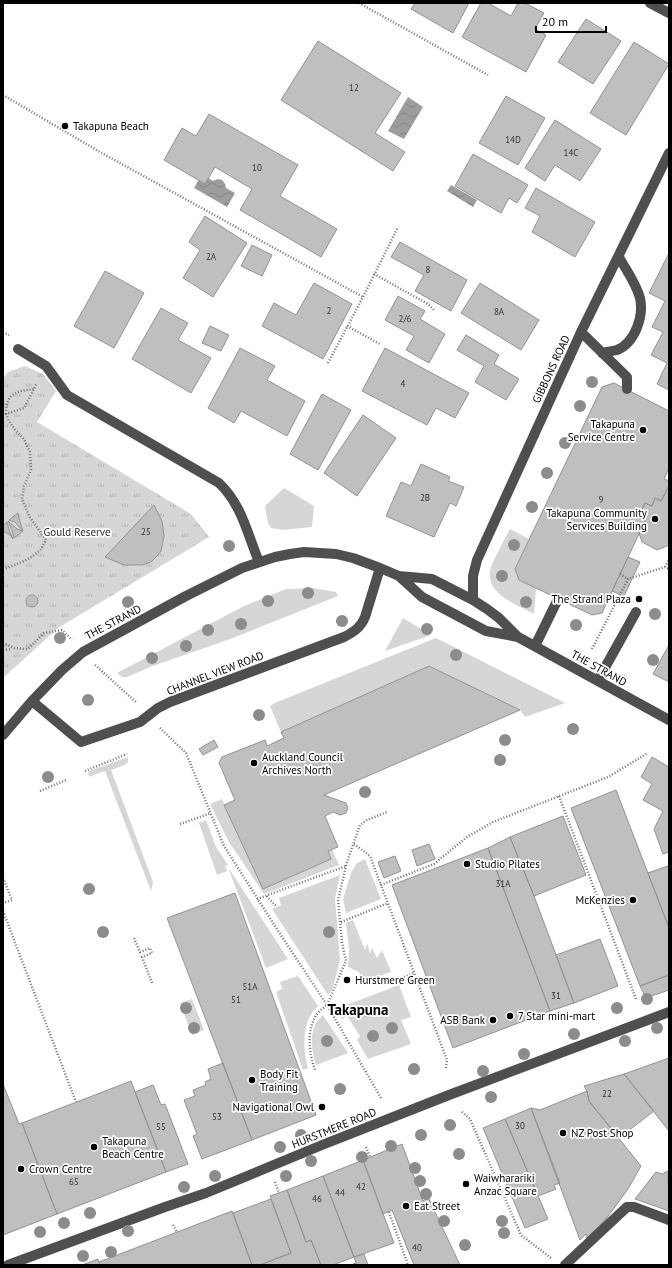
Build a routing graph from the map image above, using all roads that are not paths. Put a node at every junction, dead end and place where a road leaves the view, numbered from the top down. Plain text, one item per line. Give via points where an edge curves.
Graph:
1 (650, 3) edge
2 (669, 13) edge
3 (669, 153) edge
4 (619, 257) junction
5 (581, 332) junction
6 (18, 349) dead end
7 (602, 353) junction
8 (627, 389) dead end
9 (258, 562) junction
10 (380, 568) junction
11 (399, 576) junction
12 (558, 598) dead end
13 (473, 600) junction
14 (636, 612) dead end
15 (518, 637) junction
16 (535, 646) junction
17 (598, 680) junction
18 (32, 702) junction
19 (669, 720) edge
20 (3, 735) edge
21 (669, 1012) edge
22 (669, 1220) edge
23 (561, 1264) edge
24 (8, 1265) edge

1 - 2 street
3 - 4 street, GIBBONS ROAD
4 - 5 street, GIBBONS ROAD
4 - 7 street via 638,294 640,317 627,343 618,349
5 - 7 street
5 - 13 street, GIBBONS ROAD via 476,560
6 - 9 street via 46,366 67,395 219,483 239,509
7 - 8 street via 627,378
9 - 10 street, THE STRAND via 304,552 336,554
9 - 18 street, THE STRAND via 186,596 83,652
10 - 11 street, THE STRAND
10 - 18 street, CHANNEL VIEW ROAD via 365,617 356,631 170,702 140,722 81,742
11 - 13 street, THE STRAND via 432,579
11 - 15 street, THE STRAND via 422,597 486,631
12 - 16 street
13 - 15 street, THE STRAND via 499,618
14 - 17 street
15 - 16 street, THE STRAND
16 - 17 street, THE STRAND
17 - 19 street, THE STRAND
18 - 20 street, THE STRAND
21 - 24 street, HURSTMERE ROAD via 462,1090 206,1193
22 - 23 street via 634,1207 627,1207 577,1254

